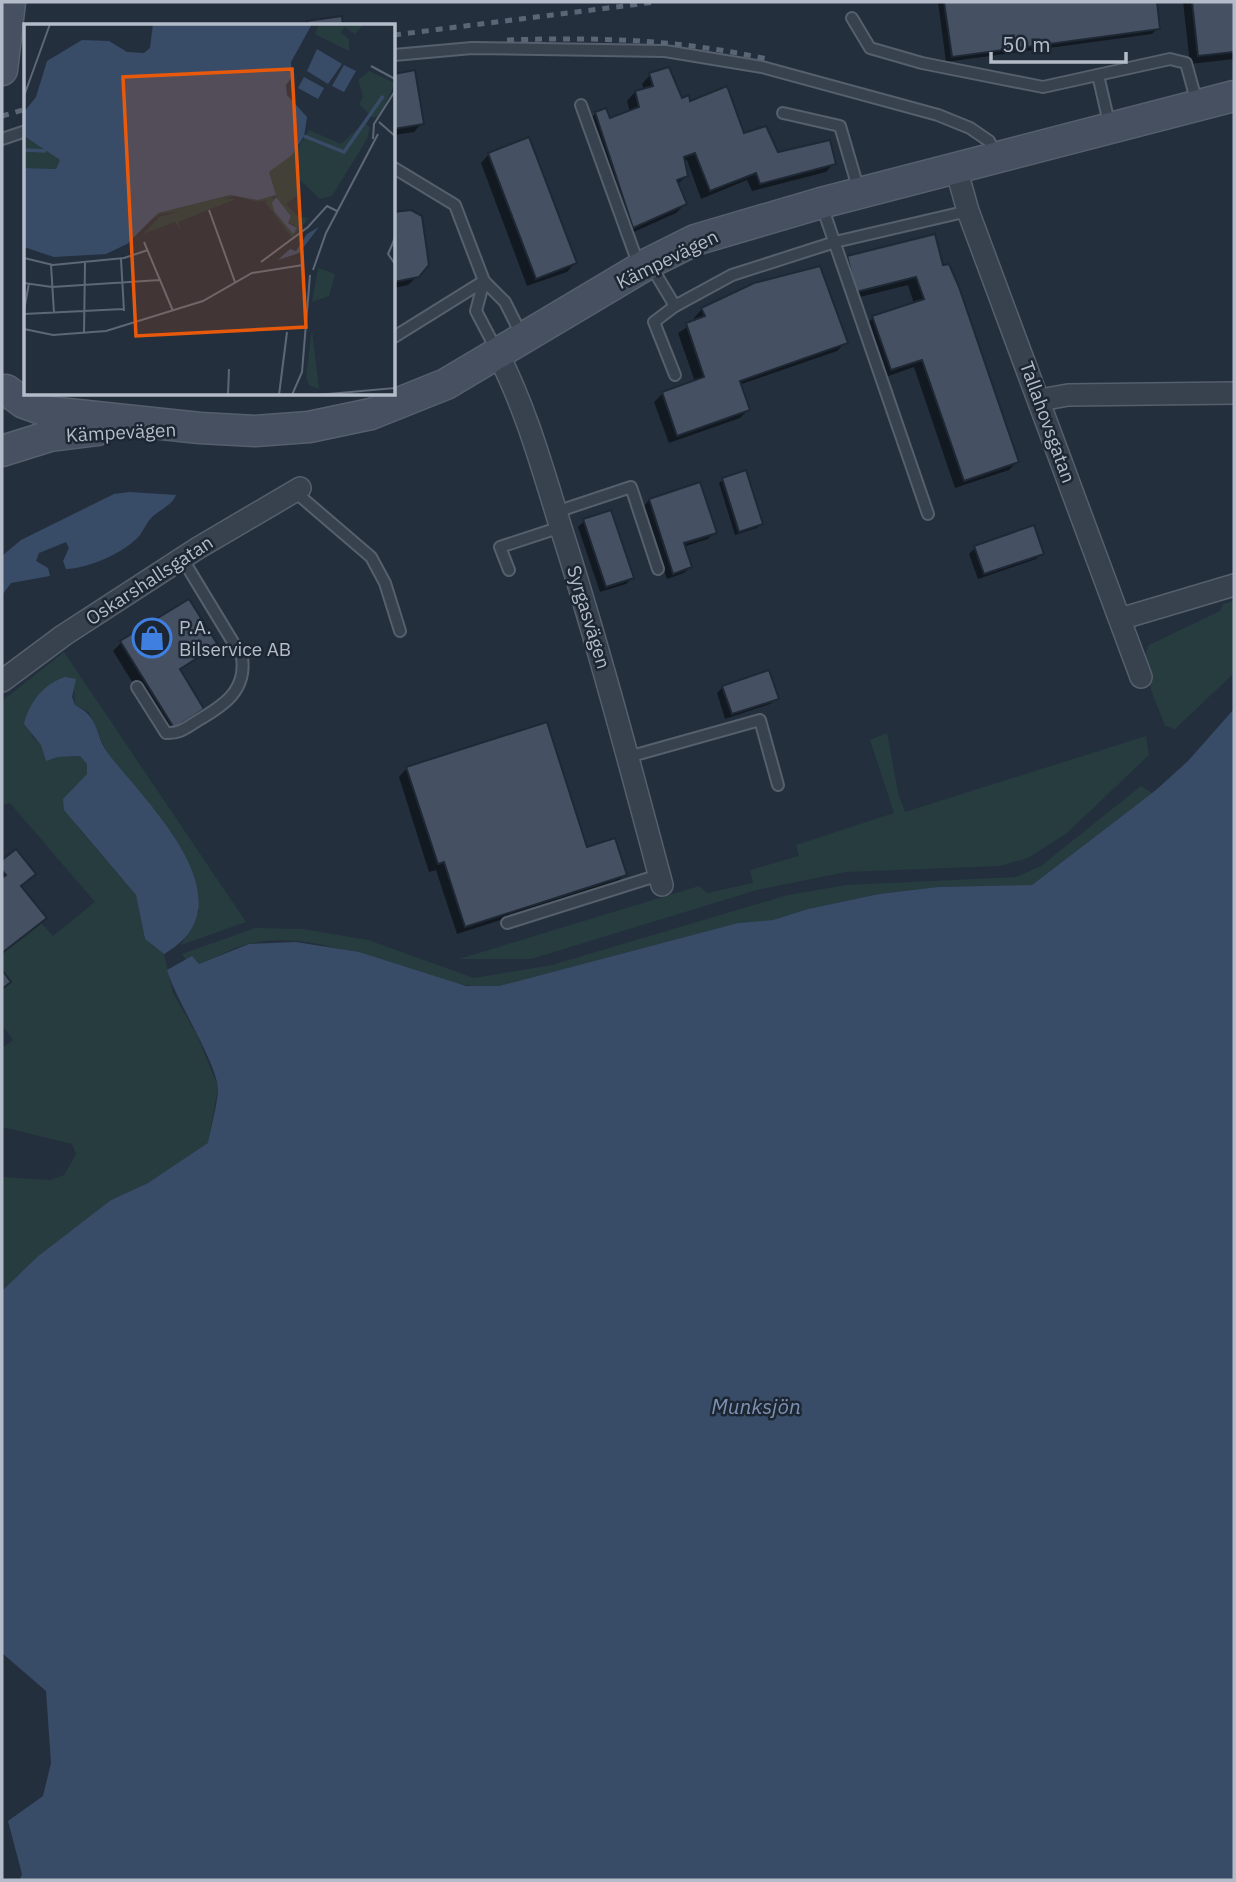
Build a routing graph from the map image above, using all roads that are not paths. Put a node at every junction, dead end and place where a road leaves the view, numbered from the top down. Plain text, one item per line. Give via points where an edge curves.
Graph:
1 (10, 2) edge
2 (852, 18) dead end
3 (396, 55) edge
4 (2, 70) edge
5 (1098, 75) junction
6 (1234, 96) edge
7 (581, 105) dead end
8 (1198, 106) junction
9 (783, 113) dead end
10 (1110, 128) junction
11 (24, 132) edge
12 (2, 139) edge
13 (997, 157) junction
14 (396, 168) edge
15 (956, 168) junction
16 (860, 193) junction
17 (821, 203) junction
18 (968, 211) junction
19 (835, 242) junction
20 (645, 266) junction
21 (484, 281) junction
22 (675, 306) junction
23 (396, 336) edge
24 (511, 347) junction
25 (675, 375) dead end
26 (4, 388) edge
27 (1234, 393) edge
28 (1040, 400) junction
29 (200, 428) junction
30 (2, 448) edge
31 (297, 490) joint
32 (928, 514) dead end
33 (559, 519) junction
34 (182, 558) junction
35 (659, 569) dead end
36 (509, 570) dead end
37 (1234, 585) edge
38 (1120, 619) junction
39 (400, 631) dead end
40 (1141, 677) dead end
41 (2, 681) edge
42 (136, 687) dead end
43 (628, 757) junction
44 (778, 785) dead end
45 (660, 880) joint
46 (507, 923) dead end

1 - 4 main road
2 - 5 lane via 870,48 922,63 1043,87
3 - 13 lane via 472,48 665,51 762,67 959,123 989,141
5 - 8 lane via 1170,60 1186,63
5 - 10 lane
6 - 8 main road, Kämpevägen
7 - 20 lane via 631,251
8 - 10 main road, Kämpevägen
9 - 16 lane via 840,126
10 - 13 main road, Kämpevägen
11 - 12 lane
13 - 15 main road, Kämpevägen
14 - 21 lane via 455,205
15 - 16 main road, Kämpevägen
15 - 18 street, Tallahovsgatan
16 - 17 main road, Kämpevägen
17 - 19 lane
17 - 20 main road, Kämpevägen via 715,233
18 - 19 lane
18 - 28 street, Tallahovsgatan
19 - 22 lane via 732,275
19 - 32 lane
20 - 22 lane
20 - 24 main road, Kämpevägen
21 - 23 lane
21 - 24 lane via 505,302
21 - 24 lane via 476,311
22 - 25 lane via 654,322
24 - 29 main road, Kämpevägen via 446,384 371,414 309,427 255,431
24 - 33 street, Syrgasvägen via 515,386
26 - 29 main road, Kämpevägen via 24,403 49,412
26 - 30 main road via 15,417
27 - 28 street via 1068,395
28 - 38 street, Tallahovsgatan
29 - 30 main road, Kämpevägen via 85,430
31 - 34 street, Oskarshallsgatan
31 - 39 lane via 371,557 385,583
33 - 35 lane via 631,487
33 - 36 lane via 500,547
33 - 43 street, Syrgasvägen
34 - 41 street, Oskarshallsgatan
34 - 42 lane via 242,657 244,672 224,706 177,734 166,733
37 - 38 street
38 - 40 street, Tallahovsgatan
43 - 44 lane via 760,720
43 - 45 street, Syrgasvägen
45 - 46 lane

